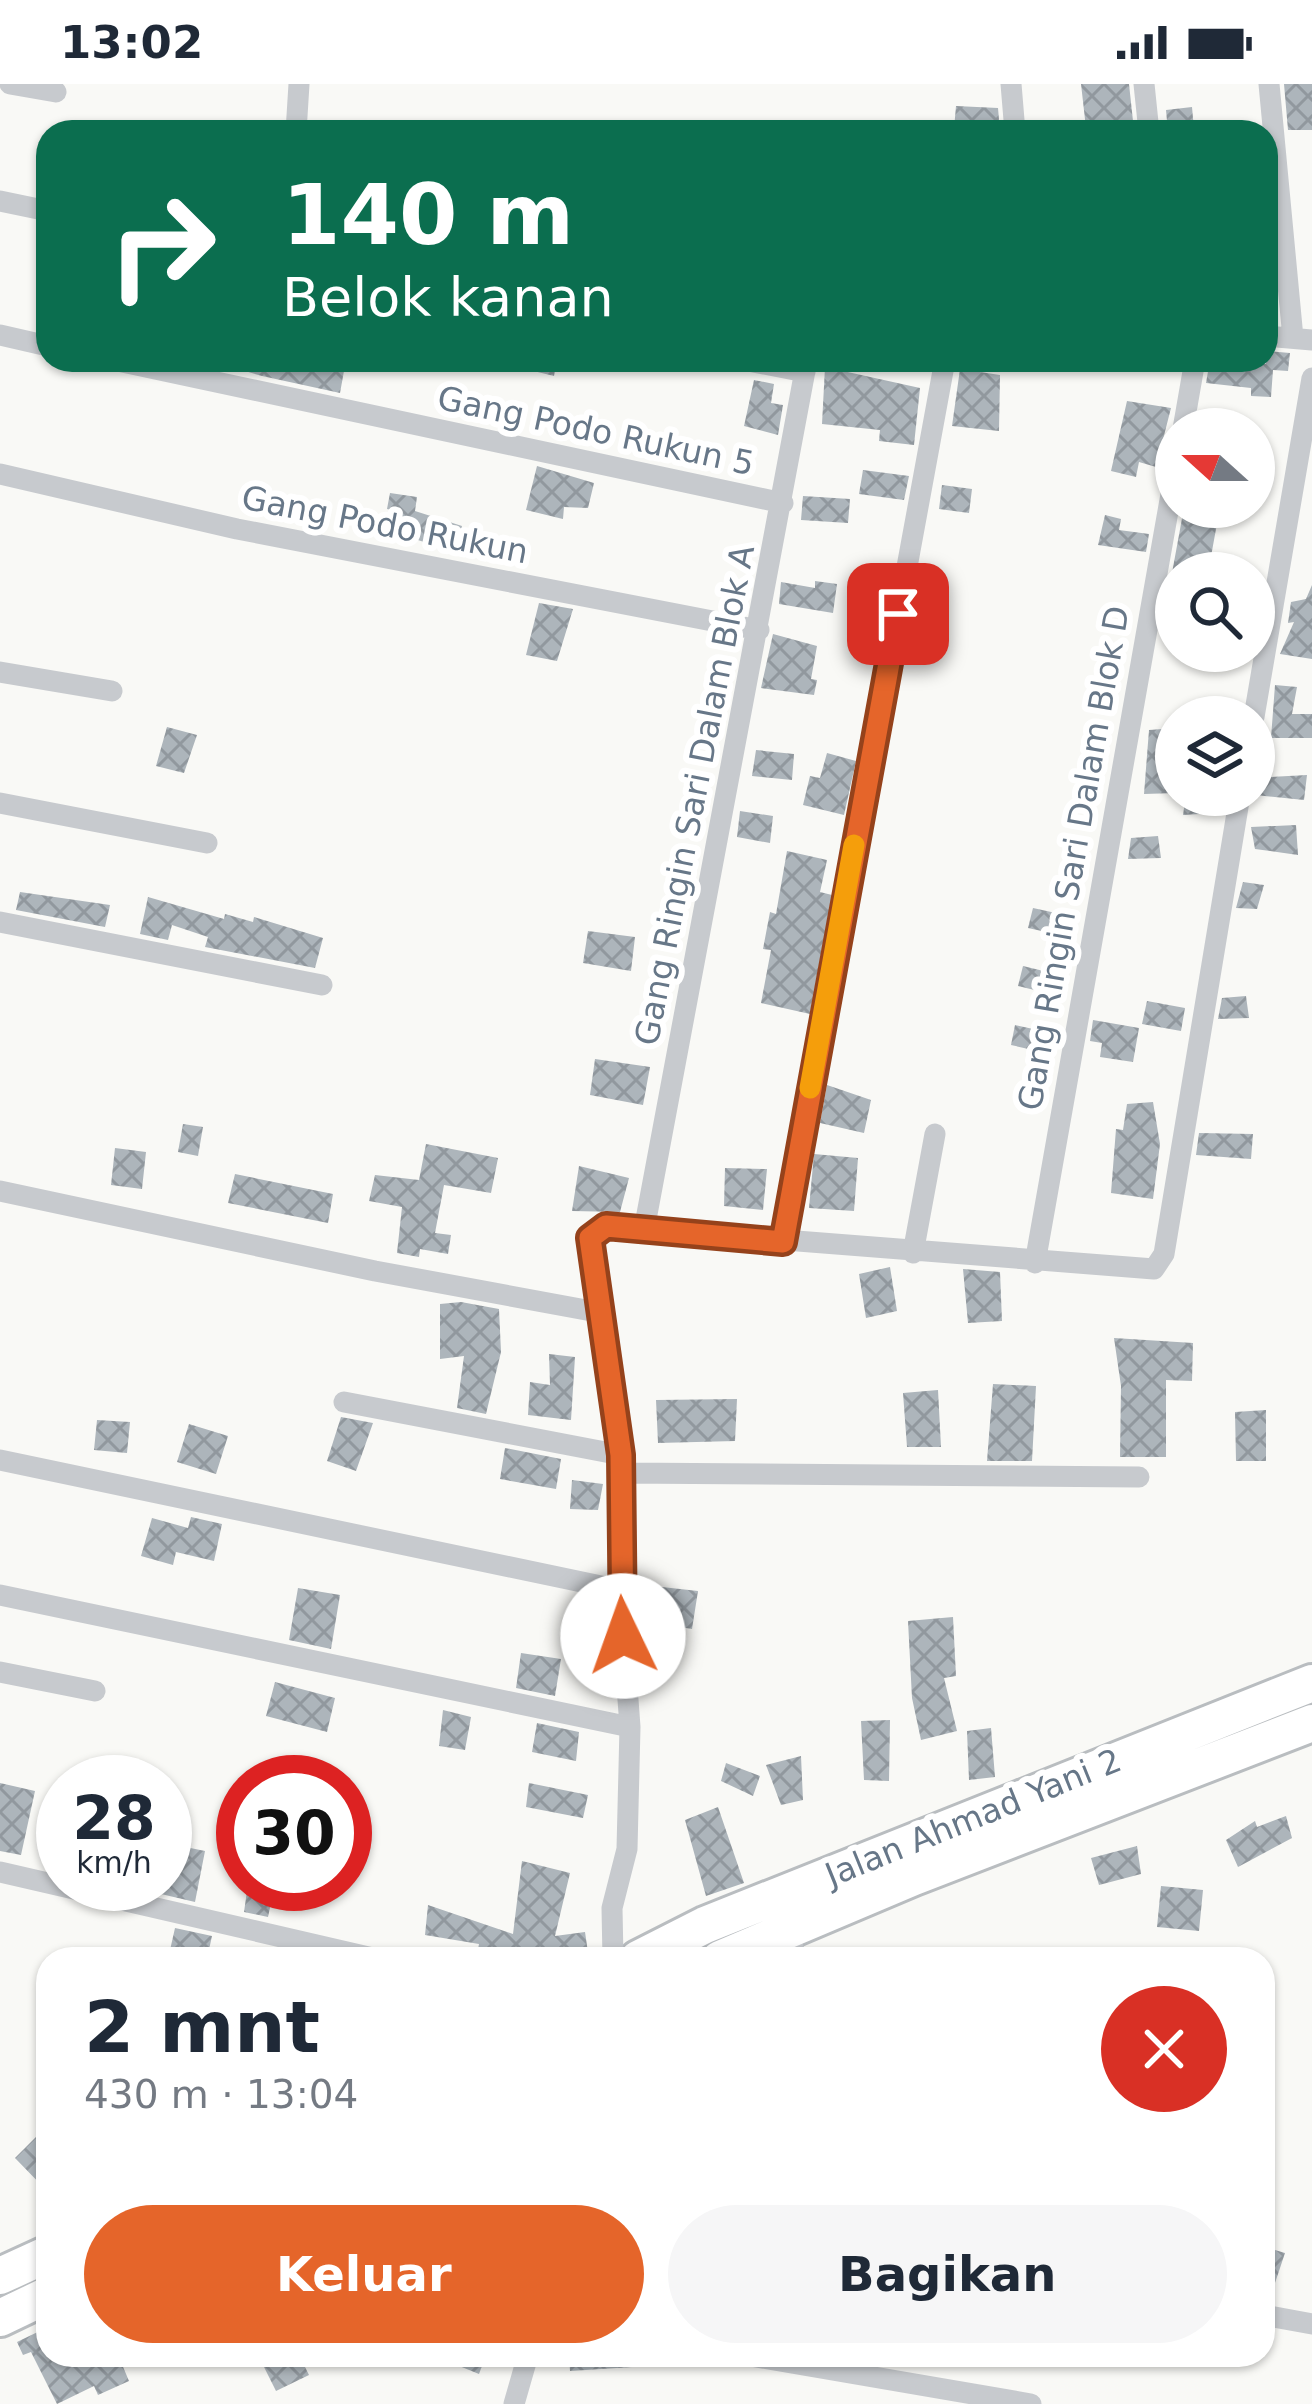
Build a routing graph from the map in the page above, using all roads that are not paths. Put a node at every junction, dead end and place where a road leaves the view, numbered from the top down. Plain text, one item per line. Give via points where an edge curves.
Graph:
1 (10, 84) edge
2 (299, 84) edge
3 (1011, 84) edge
4 (1144, 84) edge
5 (1269, 84) edge
6 (56, 92) dead end
7 (297, 120) edge
8 (1015, 120) edge
9 (1148, 120) edge
10 (1274, 120) edge
11 (1278, 152) edge
12 (0, 201) edge
13 (36, 208) edge
14 (0, 335) edge
15 (1303, 339) edge
16 (36, 343) edge
17 (169, 372) edge
18 (805, 372) edge
19 (943, 372) edge
20 (1193, 372) edge
21 (1312, 378) edge
22 (1187, 408) edge
23 (0, 474) edge
24 (783, 503) junction
25 (1165, 528) edge
26 (759, 630) junction
27 (0, 672) edge
28 (112, 691) dead end
29 (1258, 696) edge
30 (0, 803) edge
31 (1237, 816) edge
32 (207, 843) dead end
33 (0, 922) edge
34 (322, 985) dead end
35 (934, 1134) dead end
36 (0, 1190) edge
37 (644, 1230) junction
38 (783, 1242) junction
39 (913, 1253) junction
40 (1035, 1263) junction
41 (597, 1312) junction
42 (344, 1402) dead end
43 (615, 1459) junction
44 (0, 1460) edge
45 (1139, 1477) dead end
46 (620, 1590) junction
47 (0, 1595) edge
48 (0, 1672) edge
49 (1312, 1683) edge
50 (95, 1691) dead end
51 (1312, 1723) edge
52 (625, 1726) junction
53 (0, 1872) edge
54 (792, 1945) edge
55 (325, 1947) edge
56 (614, 1947) edge
57 (662, 1947) edge
58 (36, 2260) edge
59 (0, 2276) edge
60 (36, 2301) edge
61 (1275, 2317) edge
62 (0, 2318) edge
63 (1312, 2324) edge
64 (524, 2367) edge
65 (815, 2367) edge
66 (514, 2404) edge
67 (1031, 2404) edge

1 - 6 street
2 - 7 street
3 - 8 street
4 - 9 street
5 - 10 street
11 - 15 street
12 - 13 street
14 - 16 street
17 - 24 street, Gang Podo Rukun 5
18 - 24 street, Gang Ringin Sari Dalam Blok A
19 - 38 street
20 - 22 street
21 - 29 street
23 - 26 street, Gang Podo Rukun via 237,530
24 - 26 street, Gang Ringin Sari Dalam Blok A
25 - 40 street, Gang Ringin Sari Dalam Blok D
26 - 37 street, Gang Ringin Sari Dalam Blok A
27 - 28 street
30 - 32 street
31 - 40 street via 1164,1254 1154,1269
33 - 34 street
35 - 39 street
36 - 41 street
37 - 38 street
37 - 41 street via 606,1226 591,1235
38 - 39 street
39 - 40 street
41 - 43 street
42 - 43 street
43 - 45 street
43 - 46 street
44 - 46 street
46 - 52 street
47 - 52 street
48 - 50 street
49 - 57 highway, Jalan Ahmad Yani 2
51 - 54 highway, Jalan Ahmad Yani 2
52 - 56 street via 627,1849 612,1908
53 - 55 street
58 - 59 highway
60 - 62 highway
61 - 63 street
64 - 66 street
65 - 67 street

